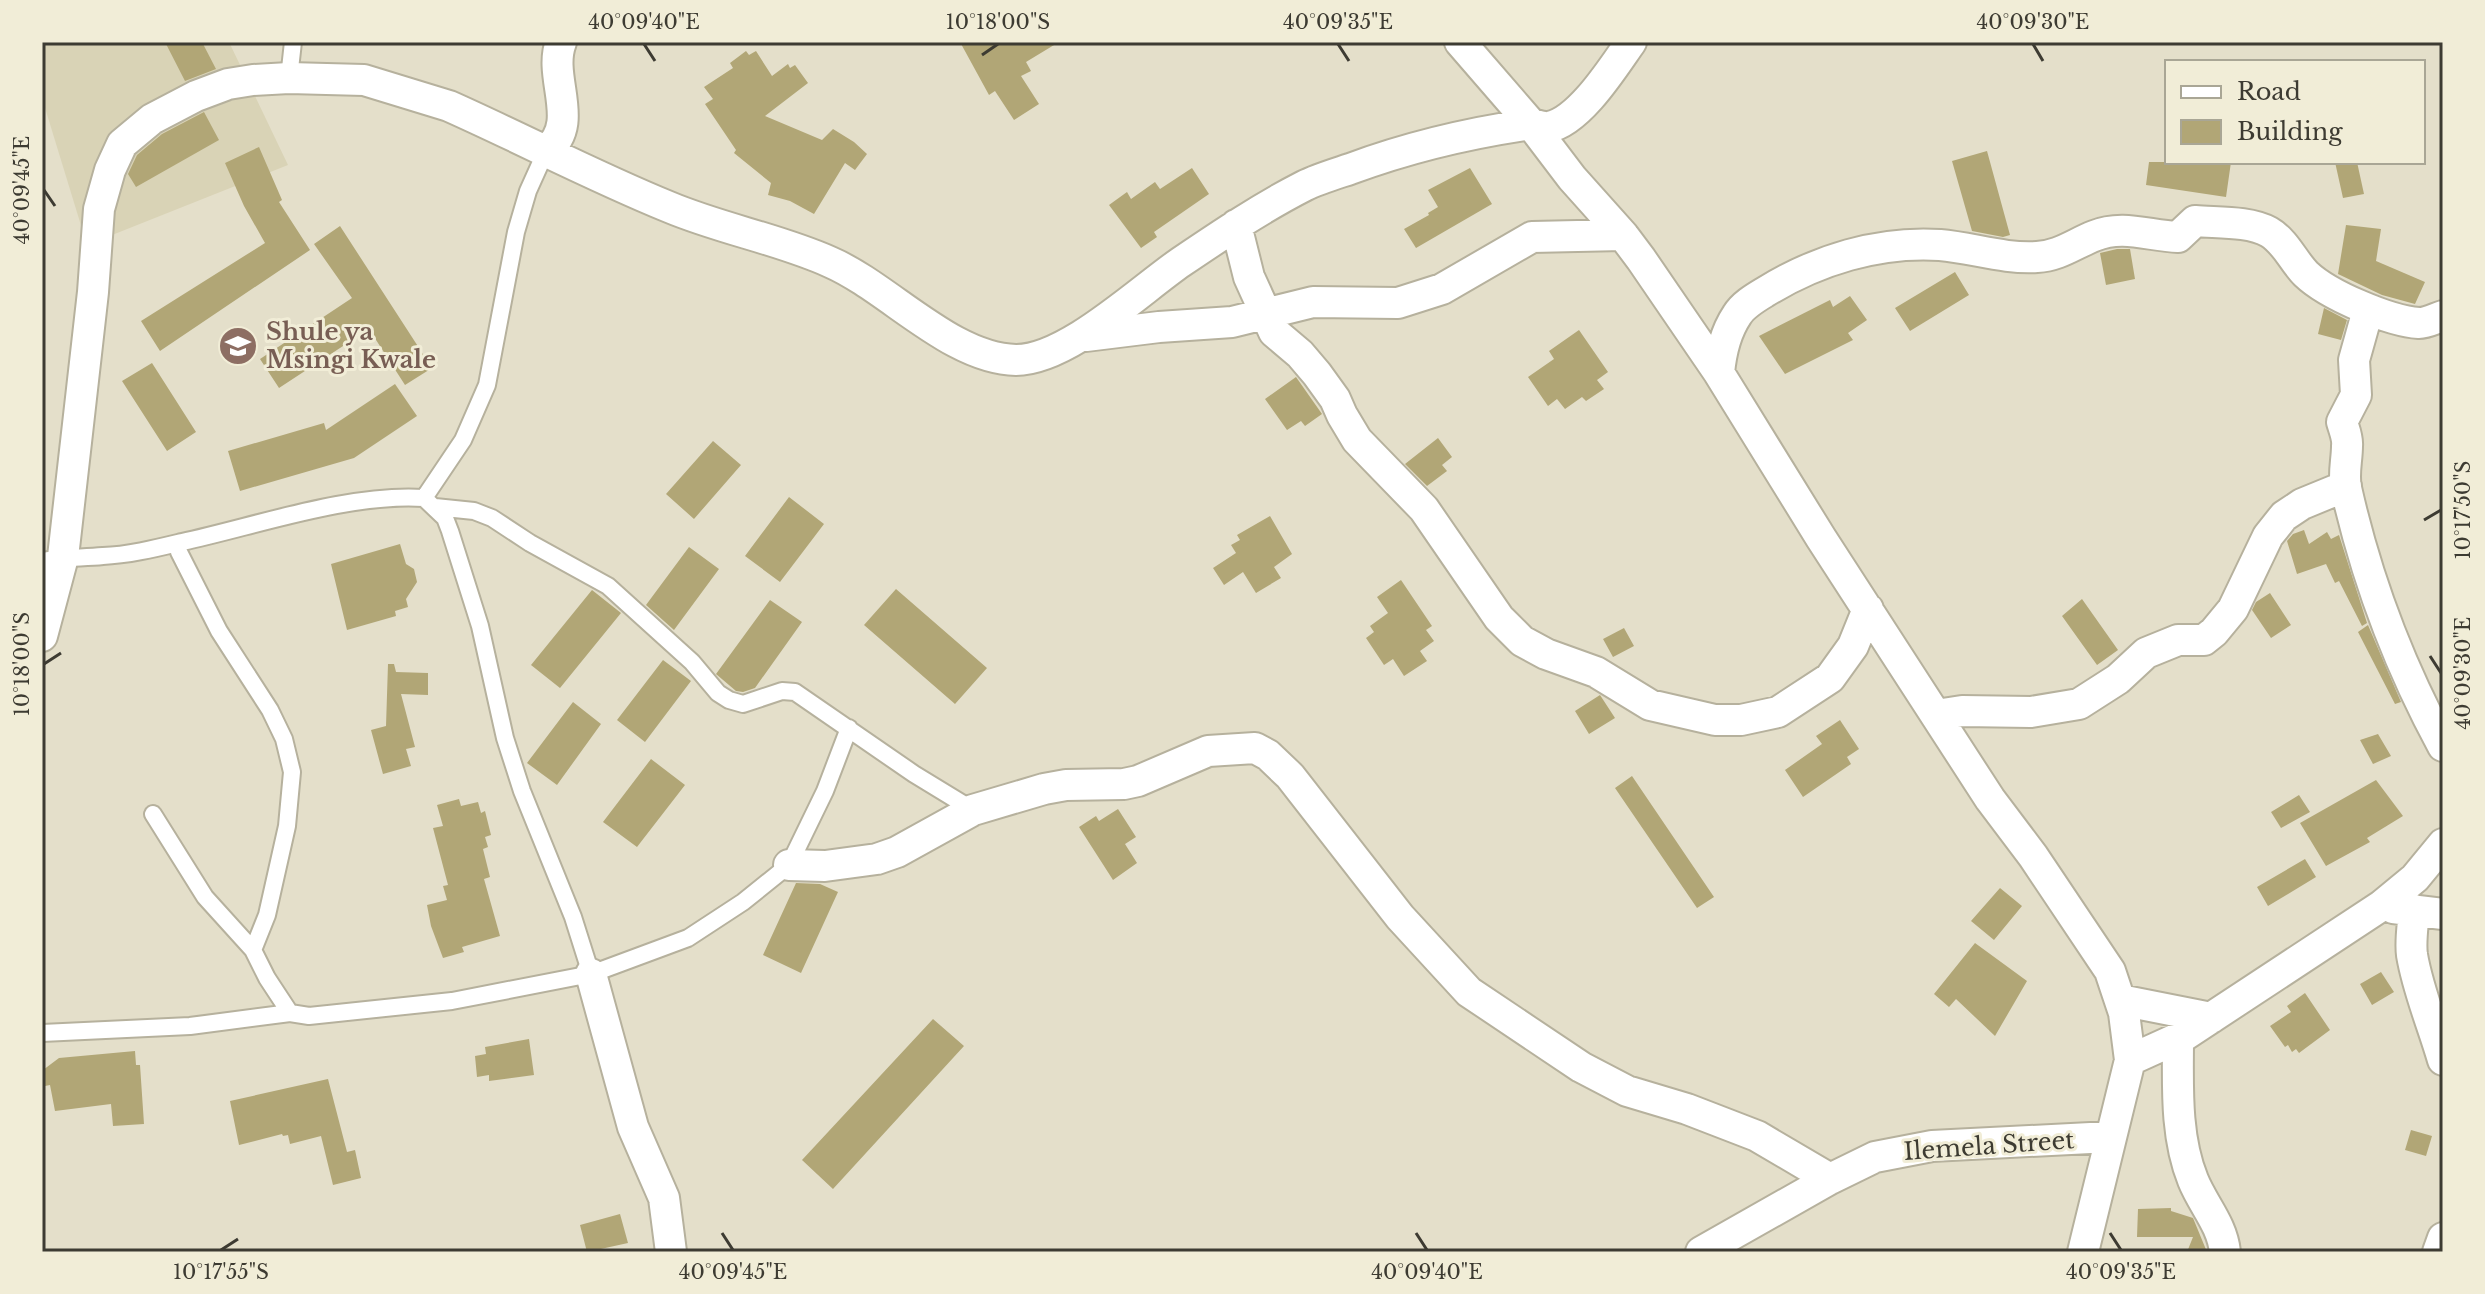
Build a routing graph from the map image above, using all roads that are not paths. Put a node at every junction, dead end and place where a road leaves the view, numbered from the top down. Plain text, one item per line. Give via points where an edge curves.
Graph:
1 (293, 42) edge
2 (561, 42) edge
3 (1460, 42) edge
4 (1631, 42) edge
5 (289, 78) junction
6 (1531, 124) junction
7 (546, 151) junction
8 (1236, 225) junction
9 (1623, 235) junction
10 (2368, 310) junction
11 (1267, 315) junction
12 (2443, 316) edge
13 (1078, 338) junction
14 (1719, 373) junction
15 (2346, 486) junction
16 (429, 502) junction
17 (179, 552) dead end
18 (52, 559) edge
19 (1868, 609) junction
20 (42, 636) edge
21 (1936, 715) junction
22 (849, 728) junction
23 (2443, 746) edge
24 (973, 810) junction
25 (153, 814) dead end
26 (2443, 844) edge
27 (789, 865) junction
28 (2381, 906) junction
29 (2428, 912) edge
30 (253, 950) junction
31 (591, 974) junction
32 (2120, 1000) junction
33 (290, 1013) junction
34 (2211, 1018) junction
35 (42, 1033) edge
36 (2178, 1039) junction
37 (2130, 1060) junction
38 (2443, 1060) edge
39 (2110, 1137) junction
40 (1830, 1179) junction
41 (2443, 1238) edge
42 (671, 1252) edge
43 (1701, 1252) edge
44 (2083, 1252) edge
45 (2225, 1252) edge
46 (2438, 1252) edge

1 - 5 lane
2 - 7 street via 558,73 564,124
3 - 6 street
4 - 6 street via 1587,100 1562,122 1547,128
5 - 7 street via 364,80 413,93
5 - 18 street via 228,84 196,96 152,119 122,144 99,209 92,307
6 - 8 street via 1428,143 1373,160 1307,184
6 - 9 street
7 - 13 street via 670,208 830,262 923,322 988,355 1028,358
7 - 16 lane via 516,232 487,385
8 - 11 street via 1249,277
8 - 13 street
9 - 11 street via 1532,237 1419,298 1379,305 1313,302
9 - 14 street
10 - 12 street via 2422,323
10 - 14 street via 2314,281 2277,238 2249,226 2195,221 2175,238 2121,230 2037,257 1940,245 1902,246 1831,259 1749,302 1729,330
10 - 15 street via 2354,360 2356,395 2342,422 2348,444
11 - 13 street
11 - 19 street via 1274,332 1300,354 1335,399 1357,440 1424,509 1499,618 1522,641 1596,672 1650,705 1692,716 1741,720 1778,712 1830,678 1853,646
14 - 19 street
15 - 21 street via 2284,516 2268,536 2233,609 2204,640 2178,640 2146,653 2079,704 2031,712
15 - 23 street via 2383,612 2418,701
16 - 18 lane via 397,496 181,543
16 - 22 lane via 492,518 608,586 729,700 743,704 795,692
16 - 31 lane via 445,518 467,578 505,738
17 - 30 lane via 219,631 270,710 292,772 287,826 267,915
18 - 20 street
19 - 21 street
21 - 32 street via 2110,971
22 - 24 lane
22 - 27 lane
24 - 27 street via 877,859
24 - 40 street via 1066,785 1138,781 1208,751 1255,748 1290,776 1400,917 1469,992 1581,1067 1627,1091 1757,1136
25 - 30 lane via 205,897
26 - 28 street via 2415,878
27 - 31 lane via 688,938
28 - 29 street
28 - 34 street
29 - 38 street via 2411,952
30 - 33 lane
31 - 33 lane via 452,1001 309,1016
31 - 42 street via 633,1127 664,1198
32 - 34 street
32 - 37 street
33 - 35 lane via 176,1027
34 - 36 street
36 - 37 street
36 - 45 street via 2184,1149 2192,1179 2221,1229
37 - 39 street
39 - 40 street, Ilemela Street via 1932,1146 1875,1157
39 - 44 street
40 - 43 street, Ilemela Street
41 - 46 street

